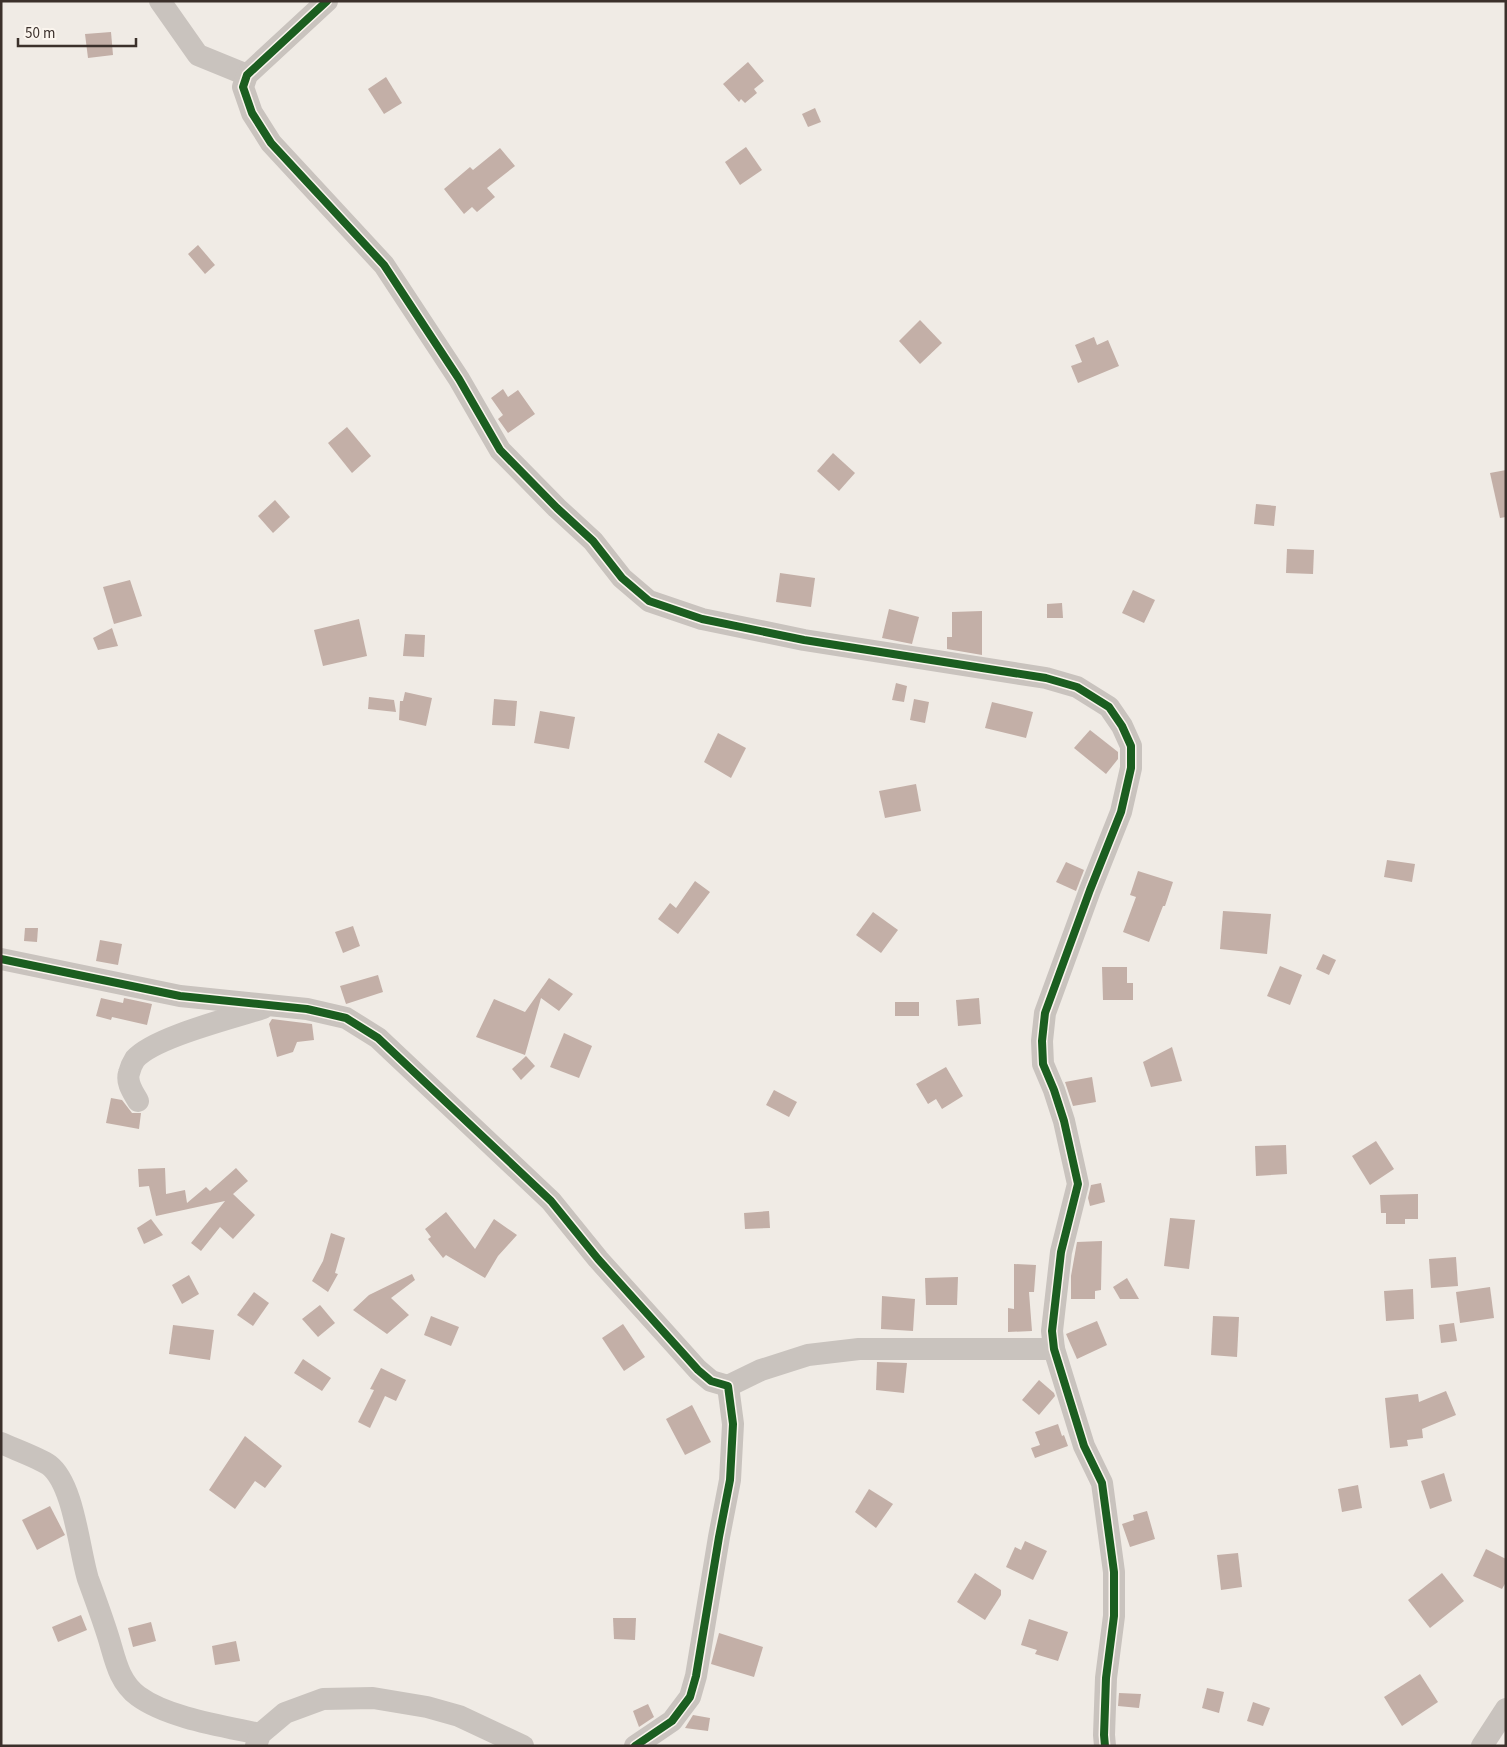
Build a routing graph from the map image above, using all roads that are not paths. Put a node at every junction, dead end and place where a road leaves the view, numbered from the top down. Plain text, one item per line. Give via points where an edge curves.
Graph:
1 (160, 1) edge
2 (327, 1) edge
3 (247, 75) junction
4 (1, 959) edge
5 (272, 1005) junction
6 (138, 1101) dead end
7 (1054, 1349) junction
8 (728, 1386) junction
9 (1, 1443) edge
10 (1506, 1709) edge
11 (258, 1740) edge
12 (523, 1746) edge
13 (635, 1746) edge
14 (1105, 1746) edge
15 (1482, 1746) edge

1 - 3 street via 198,55
2 - 3 street
3 - 7 street via 243,87 252,113 271,143 384,265 459,379 500,450 593,541 622,578 649,601 702,618 804,640 1046,678 1078,687 1094,696 1109,707 1122,726 1131,746 1131,768 1121,812 1045,1013 1043,1064 1064,1121 1078,1184 1061,1252 1052,1331
4 - 5 street via 180,996
5 - 6 street via 174,1036 150,1048 135,1059 129,1074 129,1085
5 - 8 street via 346,1018 378,1038 551,1200 598,1259 698,1370 711,1381
7 - 8 street via 859,1349 808,1355 762,1370
7 - 14 street via 1084,1446 1102,1483 1109,1533 1114,1572 1114,1616 1106,1678
8 - 13 street via 733,1424 730,1480 696,1676 690,1697 672,1722
9 - 11 street via 50,1466 62,1481 88,1577 122,1679 137,1695 156,1706
10 - 15 street
11 - 12 street via 285,1713 323,1699 373,1698 459,1716

